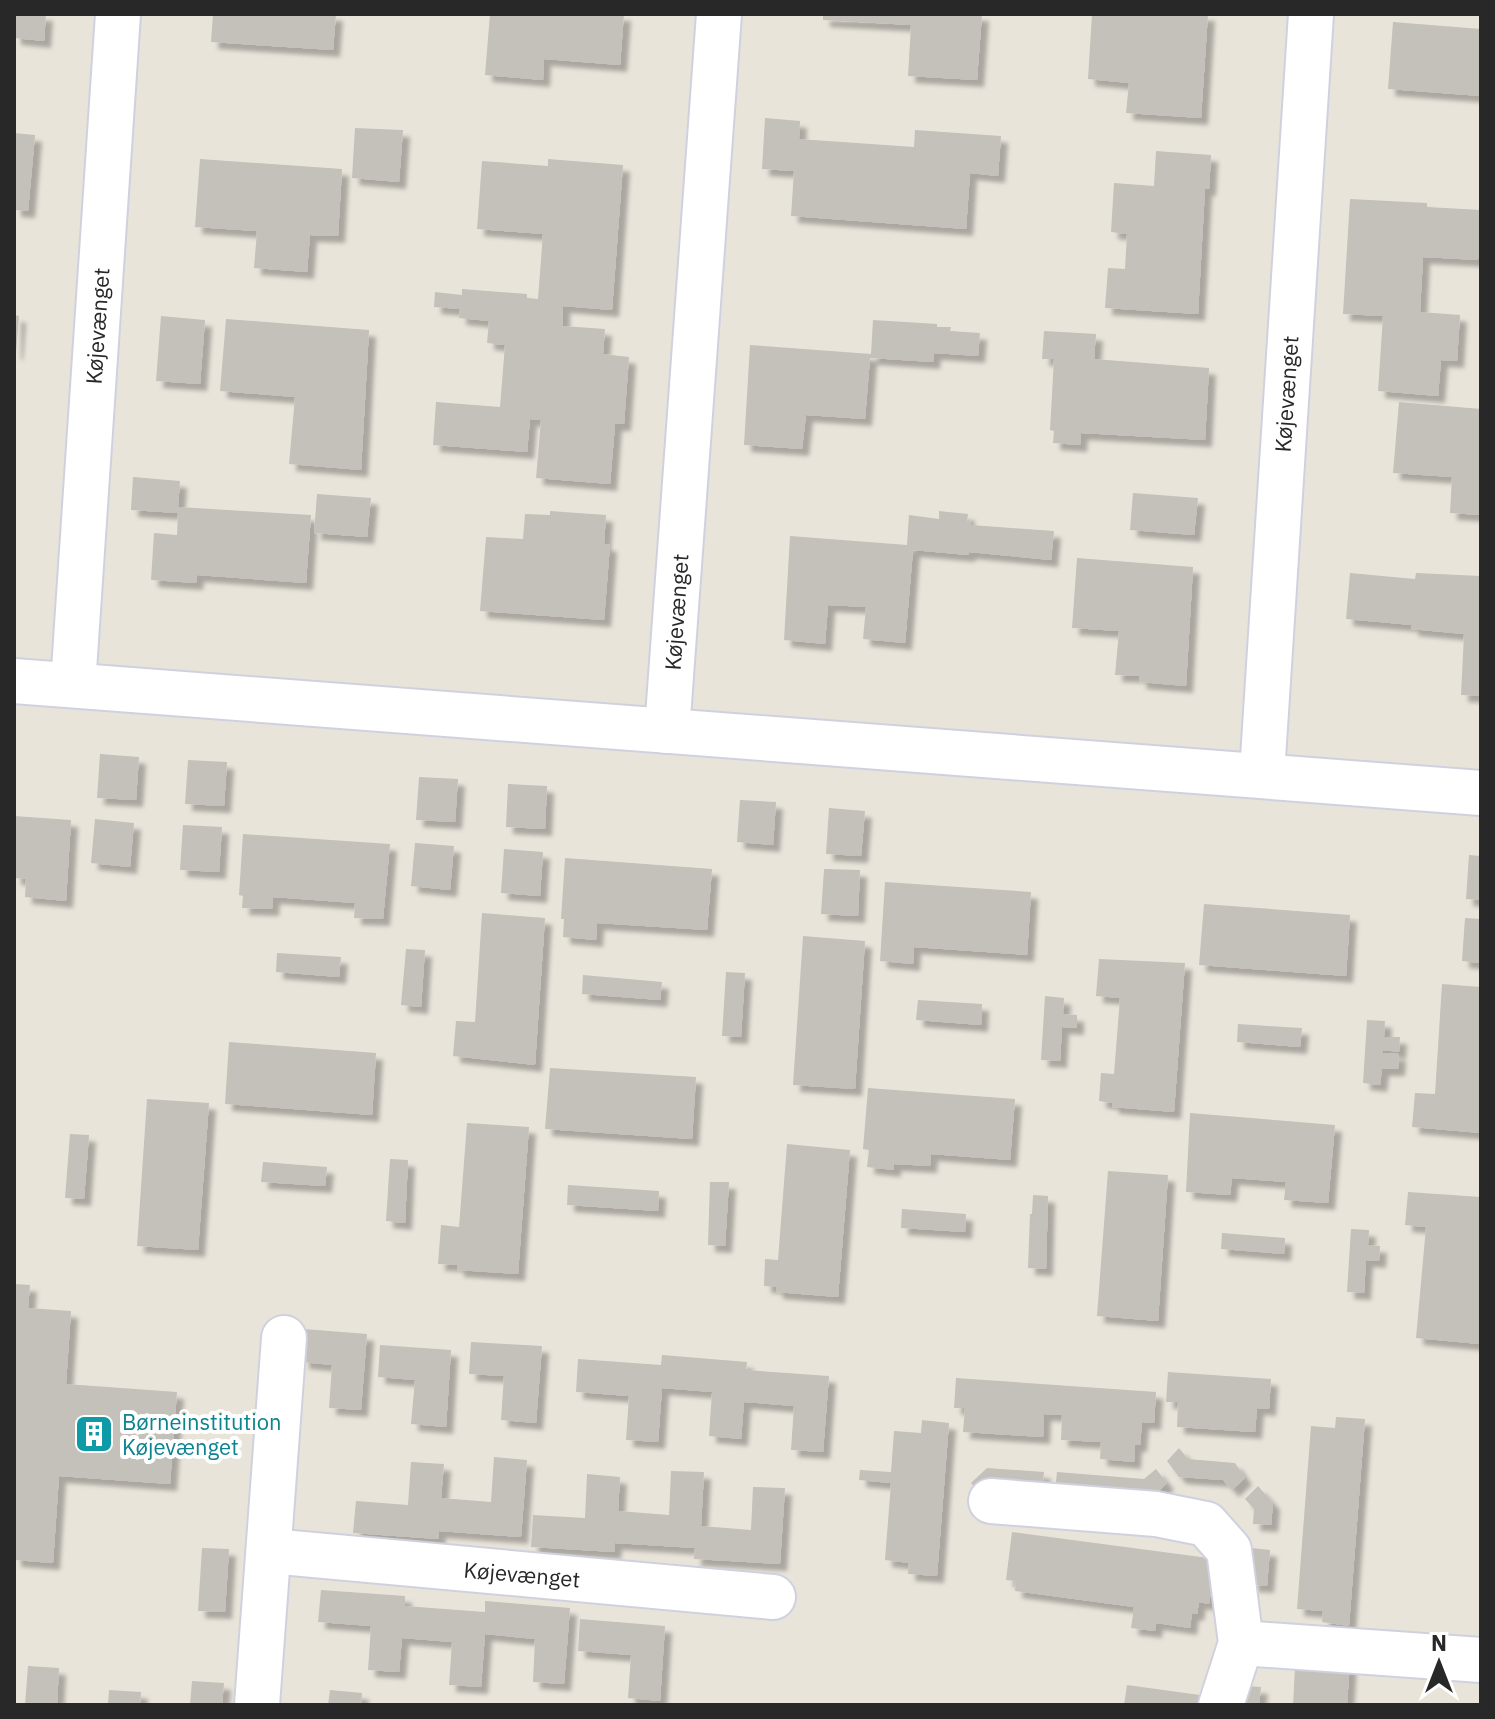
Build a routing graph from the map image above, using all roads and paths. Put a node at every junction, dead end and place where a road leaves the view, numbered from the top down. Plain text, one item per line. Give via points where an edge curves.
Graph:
1 (118, 14) edge
2 (719, 14) edge
3 (1311, 14) edge
4 (14, 681) edge
5 (73, 685) junction
6 (667, 731) junction
7 (1262, 774) junction
8 (1481, 793) edge
9 (284, 1338) dead end
10 (991, 1501) dead end
11 (270, 1551) junction
12 (773, 1597) dead end
13 (1241, 1643) junction
14 (1481, 1660) edge
15 (257, 1705) edge
16 (1221, 1705) edge

1 - 5 street, Køjevænget
2 - 6 street, Køjevænget
3 - 7 street, Køjevænget
4 - 5 street
5 - 6 street
6 - 7 street
7 - 8 street
9 - 11 street
10 - 13 street via 1156,1514 1206,1524 1229,1550
11 - 12 street, Køjevænget
11 - 15 street
13 - 14 street
13 - 16 street

